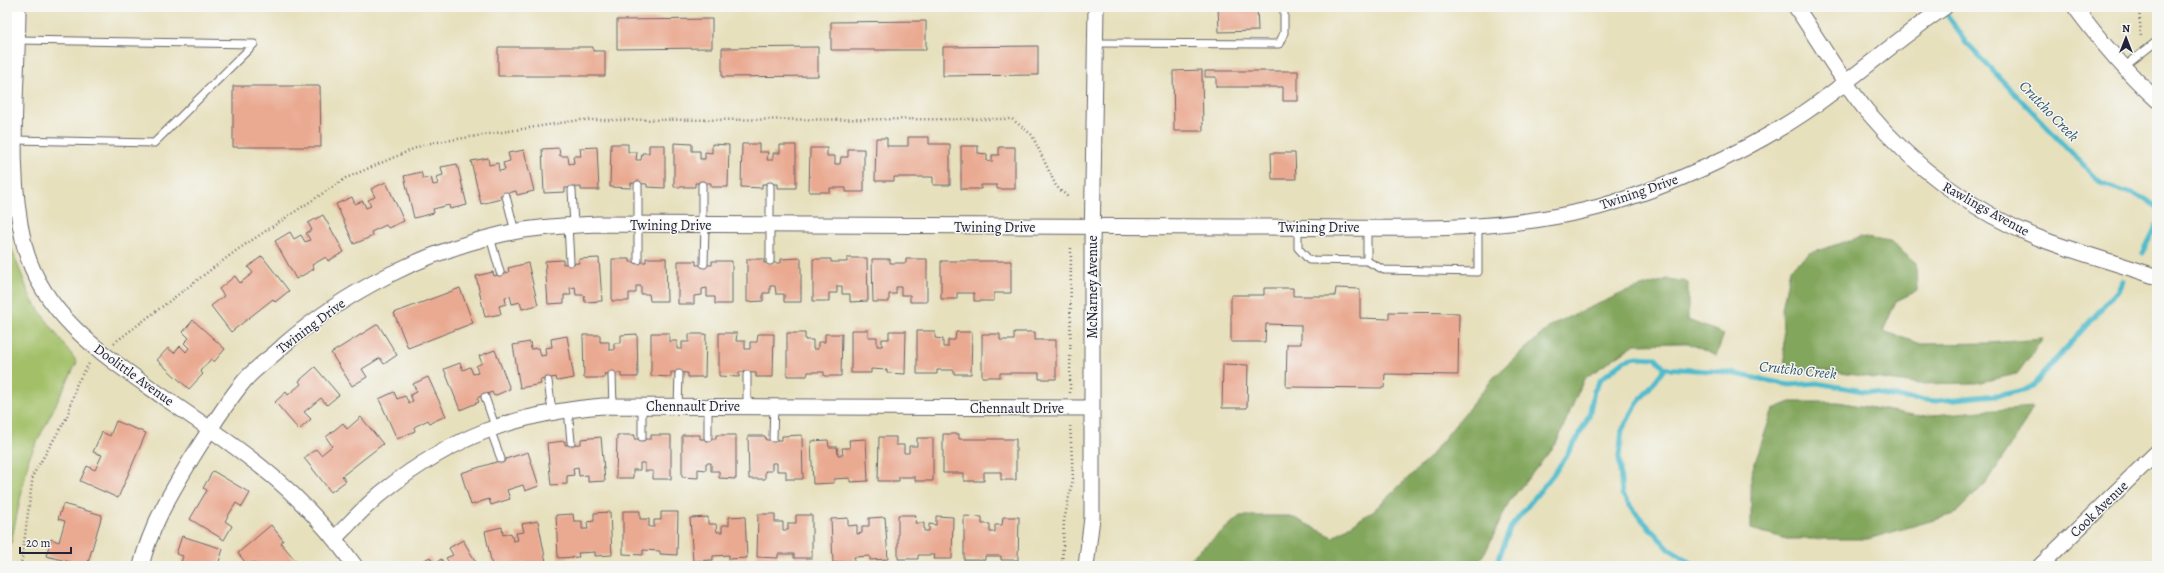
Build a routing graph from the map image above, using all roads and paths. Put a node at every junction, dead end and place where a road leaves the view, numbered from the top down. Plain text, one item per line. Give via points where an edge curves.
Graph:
1 (18, 7) edge
2 (1096, 7) edge
3 (1284, 7) edge
4 (1796, 7) edge
5 (1945, 7) edge
6 (2075, 7) edge
7 (2139, 7) edge
8 (2141, 37) dead end
9 (18, 40) junction
10 (2157, 41) edge
11 (1095, 43) junction
12 (2124, 67) junction
13 (1846, 83) junction
14 (2157, 100) edge
15 (14, 140) junction
16 (638, 185) dead end
17 (702, 185) dead end
18 (770, 186) dead end
19 (572, 190) dead end
20 (506, 196) dead end
21 (1068, 197) dead end
22 (571, 225) junction
23 (638, 225) junction
24 (703, 225) junction
25 (770, 226) junction
26 (1298, 226) junction
27 (1478, 226) junction
28 (1092, 227) junction
29 (1366, 227) junction
30 (516, 232) junction
31 (490, 237) junction
32 (638, 260) dead end
33 (770, 260) dead end
34 (1366, 261) junction
35 (570, 262) dead end
36 (704, 264) dead end
37 (500, 272) dead end
38 (2157, 277) edge
39 (100, 353) junction
40 (679, 374) dead end
41 (747, 375) dead end
42 (612, 376) dead end
43 (548, 381) dead end
44 (485, 397) dead end
45 (613, 406) junction
46 (642, 406) junction
47 (678, 406) junction
48 (708, 406) junction
49 (747, 406) junction
50 (774, 406) junction
51 (1091, 408) junction
52 (568, 409) junction
53 (552, 411) junction
54 (492, 427) junction
55 (210, 429) junction
56 (642, 437) dead end
57 (708, 437) dead end
58 (773, 438) dead end
59 (572, 442) dead end
60 (2157, 452) edge
61 (501, 459) dead end
62 (335, 538) junction
63 (21, 566) edge
64 (141, 566) edge
65 (355, 566) edge
66 (1086, 566) edge
67 (2040, 566) edge

1 - 9 street, Doolittle Avenue
2 - 11 street, McNarney Avenue
3 - 11 lane via 1284,33 1279,44
4 - 13 street, Rawlings Avenue
5 - 13 street, Twining Drive
6 - 12 street via 2100,42
7 - 8 path
9 - 15 street, Doolittle Avenue
9 - 15 lane via 254,44 154,143
10 - 12 lane
11 - 28 street, McNarney Avenue
12 - 14 street
13 - 27 street, Twining Drive via 1801,115 1718,162 1662,185 1600,206 1526,222
13 - 38 street, Rawlings Avenue via 1899,147 1939,183 1976,206 2039,238
15 - 39 street, Doolittle Avenue via 17,207 24,246 38,283 68,322
16 - 23 lane
17 - 24 lane
18 - 25 lane
19 - 22 lane
20 - 30 lane
21 - 39 path via 1056,186 1032,134 1012,119 580,120 425,144 346,178 237,250
22 - 23 street, Twining Drive
22 - 30 street, Twining Drive
22 - 35 lane
23 - 24 street, Twining Drive
23 - 32 lane
24 - 25 street, Twining Drive
24 - 36 lane
25 - 28 street, Twining Drive
25 - 33 lane
26 - 28 street, Twining Drive
26 - 29 street, Twining Drive
26 - 34 lane via 1298,248 1309,260
27 - 29 street, Twining Drive
27 - 34 lane via 1478,272 1384,270
28 - 51 street, McNarney Avenue
29 - 34 lane
30 - 31 street, Twining Drive
31 - 37 lane
31 - 55 street, Twining Drive via 439,252 338,304 246,379
39 - 55 street, Doolittle Avenue
39 - 63 path via 86,367 77,383 67,417 33,475
40 - 47 lane
41 - 49 lane
42 - 45 lane
43 - 53 lane
44 - 54 lane
45 - 46 street, Chennault Drive
45 - 52 street, Chennault Drive
46 - 47 street, Chennault Drive
46 - 56 lane
47 - 48 street, Chennault Drive
48 - 49 street, Chennault Drive
48 - 57 lane
49 - 50 street, Chennault Drive
50 - 51 street, Chennault Drive
50 - 58 lane
51 - 66 street, McNarney Avenue via 1092,518
52 - 53 street, Chennault Drive
52 - 59 lane
53 - 54 street, Chennault Drive
54 - 61 lane
54 - 62 street, Chennault Drive via 468,436 427,459 384,490
55 - 62 street, Doolittle Avenue via 266,471 310,510
55 - 64 street, Twining Drive via 162,508
60 - 67 street, Cook Avenue
62 - 65 street, Doolittle Avenue

